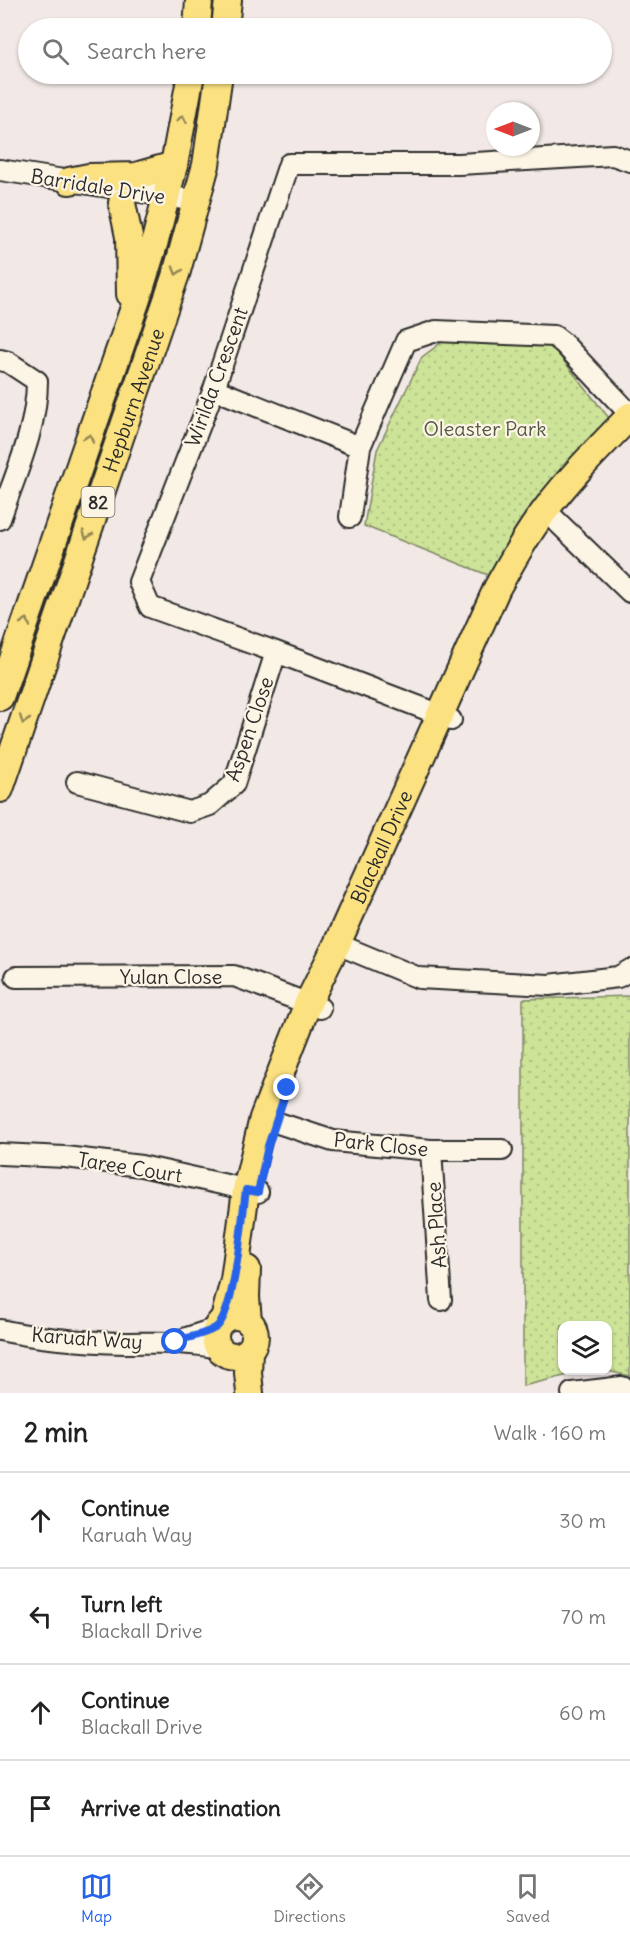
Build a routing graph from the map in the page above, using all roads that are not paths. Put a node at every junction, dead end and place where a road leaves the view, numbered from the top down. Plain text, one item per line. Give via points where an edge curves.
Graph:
1 (199, 0) edge
2 (228, 0) edge
3 (198, 18) edge
4 (226, 18) edge
5 (188, 84) edge
6 (218, 84) edge
7 (630, 161) edge
8 (174, 165) junction
9 (0, 170) edge
10 (69, 181) junction
11 (0, 182) edge
12 (122, 203) junction
13 (165, 203) junction
14 (195, 208) junction
15 (124, 335) junction
16 (0, 360) edge
17 (214, 388) junction
18 (630, 415) edge
19 (630, 432) edge
20 (360, 447) junction
21 (550, 514) junction
22 (350, 517) dead end
23 (0, 519) edge
24 (630, 592) edge
25 (276, 652) junction
26 (0, 697) edge
27 (446, 718) junction
28 (77, 782) dead end
29 (0, 789) edge
30 (343, 947) junction
31 (630, 970) edge
32 (16, 977) dead end
33 (314, 1005) junction
34 (269, 1121) junction
35 (430, 1150) junction
36 (502, 1150) dead end
37 (0, 1154) edge
38 (252, 1191) junction
39 (441, 1299) dead end
40 (0, 1330) edge
41 (230, 1337) junction
42 (630, 1390) edge
43 (237, 1393) edge
44 (250, 1393) edge
45 (572, 1393) edge

1 - 3 main road
2 - 4 main road
8 -> 5 main road, Hepburn Avenue / 82
6 - 14 main road, Hepburn Avenue / 82 via 206,165
7 - 17 street, Wirilda Crescent via 613,155 459,164 289,164
8 - 10 main road via 136,176
8 - 13 main road, Hepburn Avenue / 82
9 - 10 street, Barridale Drive
10 - 13 street, Barridale Drive
11 - 12 street, Barridale Drive
12 - 13 street, Barridale Drive
12 - 15 main road via 131,268
13 - 14 street, Barridale Drive
13 - 15 main road, Hepburn Avenue / 82
14 -> 29 main road, Hepburn Avenue / 82
26 -> 15 main road, Hepburn Avenue / 82
16 - 23 street via 38,381 38,401
17 - 20 street
17 - 25 street, Wirilda Crescent via 139,582 150,606
18 - 20 street via 554,336 436,331 406,340
18 - 21 main road, Blackall Drive via 584,465
19 - 21 main road, Blackall Drive
20 - 22 street
21 - 24 street
21 - 27 main road, Blackall Drive via 516,555 497,588
25 - 27 street, Wirilda Crescent
25 - 28 street, Aspen Close via 234,784 210,805 190,812
27 - 30 main road, Blackall Drive
30 - 31 street via 419,978 549,985 618,977
30 - 33 main road, Blackall Drive
32 - 33 street, Yulan Close via 234,976
33 - 34 main road, Blackall Drive
34 - 35 street, Park Close via 333,1141
34 - 38 main road, Blackall Drive
35 - 36 street, Park Close
35 - 39 street, Ash Place
37 - 38 street, Taree Court via 141,1166
38 - 41 main road, Blackall Drive via 234,1280
40 - 41 street, Karuah Way via 41,1338 127,1343
41 - 43 main road
41 - 44 main road, Blackall Drive via 248,1373
42 - 45 street via 622,1387

